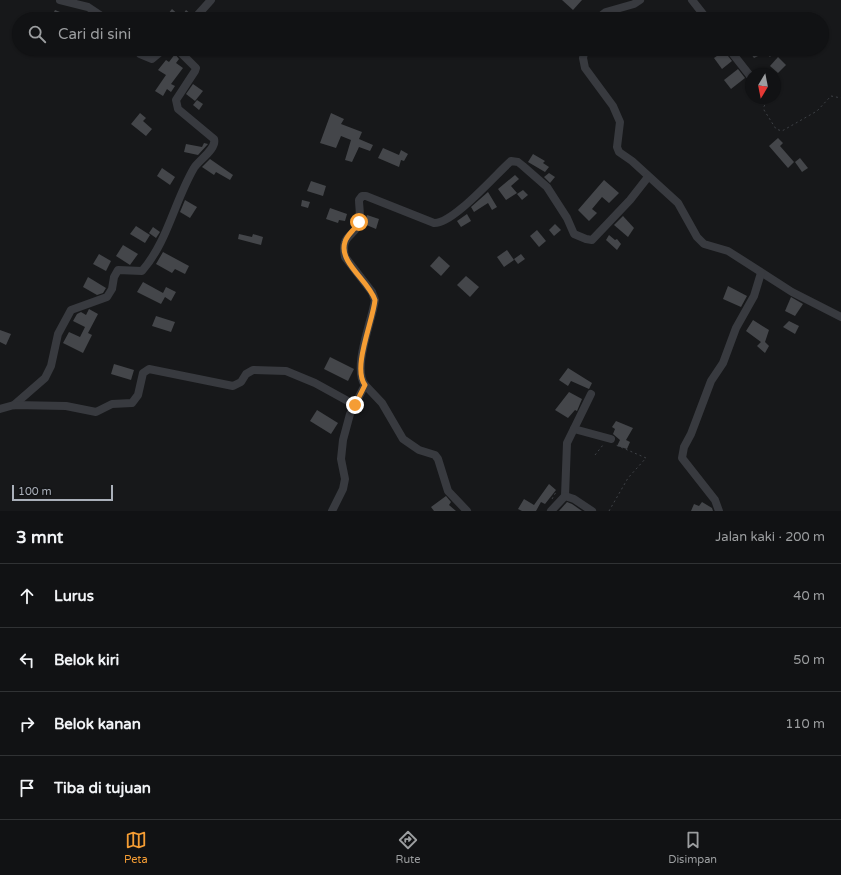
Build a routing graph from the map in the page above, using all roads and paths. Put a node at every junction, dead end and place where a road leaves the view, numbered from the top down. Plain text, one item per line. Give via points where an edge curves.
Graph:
1 (60, 0) edge
2 (211, 0) edge
3 (640, 0) edge
4 (692, 0) edge
5 (96, 12) edge
6 (200, 12) edge
7 (606, 12) edge
8 (701, 12) edge
9 (143, 56) edge
10 (156, 56) edge
11 (184, 56) edge
12 (583, 56) edge
13 (734, 56) edge
14 (745, 69) edge
15 (841, 98) edge
16 (766, 104) edge
17 (648, 177) junction
18 (761, 273) junction
19 (841, 317) edge
20 (365, 385) junction
21 (591, 394) dead end
22 (14, 405) junction
23 (355, 405) junction
24 (0, 409) edge
25 (574, 429) junction
26 (611, 439) junction
27 (595, 455) dead end
28 (565, 496) junction
29 (332, 511) edge
30 (467, 511) edge
31 (551, 511) edge
32 (592, 511) edge
33 (609, 511) edge
34 (719, 511) edge

1 - 5 street via 88,7
2 - 6 street
3 - 7 street
4 - 8 street
9 - 10 street via 152,59
11 - 22 street via 196,68 176,100 178,109 214,139 214,145 194,168 166,233 149,263 142,271 118,270 107,297 71,310 58,334 52,366 45,378
12 - 17 street via 585,68 613,106 620,122 617,147 619,152 632,160
13 - 14 street
15 - 16 path via 831,96 817,111 782,132 776,129 764,110
17 - 18 street via 678,203 697,237 704,244 728,251
17 - 20 street via 592,240 574,234 547,187 514,161 511,161 455,214 440,223 362,196 359,200 359,222 345,242 343,251 344,257 372,292 375,300 362,358 361,377
18 - 19 street
18 - 34 street via 754,296 736,328 723,363 712,380 682,453 682,458 715,500
20 - 23 street
20 - 30 street via 382,403 403,439 419,450 435,455 448,491
21 - 25 street
22 - 23 street via 66,406 96,412 112,404 132,403 138,395 143,373 149,369 233,386 253,370 286,371 315,383
22 - 24 street
23 - 29 street via 343,440 343,489
25 - 26 street
25 - 28 street via 566,448
26 - 27 path
26 - 33 path via 613,444 646,458 628,478
28 - 31 street
28 - 32 street

